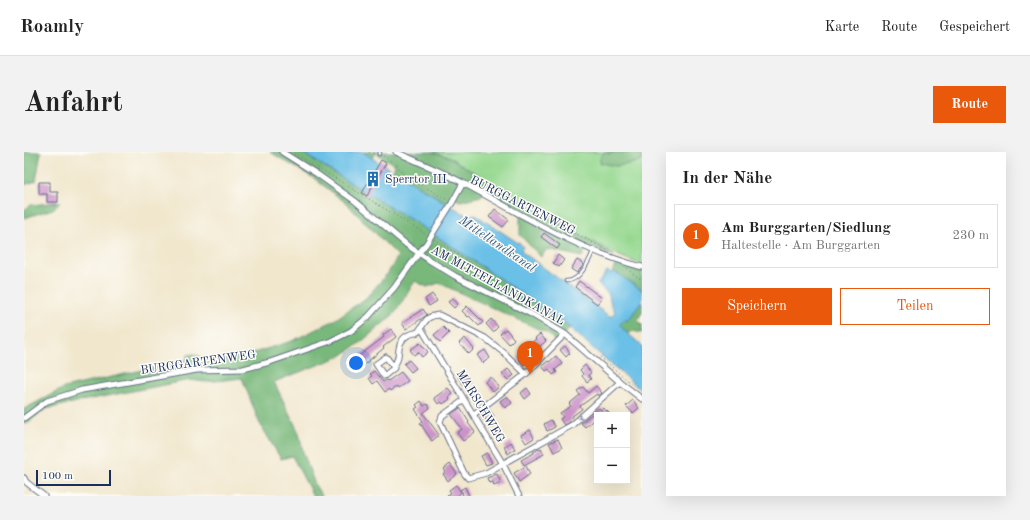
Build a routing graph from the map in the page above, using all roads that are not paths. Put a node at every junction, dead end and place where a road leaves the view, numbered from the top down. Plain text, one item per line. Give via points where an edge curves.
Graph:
1 (282, 152) edge
2 (396, 152) edge
3 (464, 183) junction
4 (593, 251) junction
5 (418, 253) junction
6 (642, 267) edge
7 (566, 281) dead end
8 (421, 328) junction
9 (565, 334) junction
10 (393, 366) dead end
11 (526, 374) junction
12 (620, 382) junction
13 (642, 398) edge
14 (464, 400) junction
15 (474, 414) junction
16 (24, 418) edge
17 (503, 464) junction
18 (24, 478) edge
19 (44, 496) edge
20 (519, 496) edge

1 - 5 street, AM MITTELLANDKANAL via 355,201
2 - 3 street
3 - 4 street, BURGGARTENWEG via 558,235
3 - 5 street, BURGGARTENWEG, bridge
4 - 6 street, BURGGARTENWEG
4 - 7 lane via 586,266 576,278
5 - 9 street, AM MITTELLANDKANAL via 455,276
5 - 16 street, BURGGARTENWEG via 394,288 368,317 331,341 243,369 197,370 82,390 48,401
8 - 10 street via 402,341
8 - 11 street via 425,320 432,315 446,318 485,338
8 - 14 street, MARSCHWEG
9 - 11 street
9 - 12 street, AM MITTELLANDKANAL
11 - 15 street
12 - 13 street, AM MITTELLANDKANAL
12 -> 17 street via 572,425
14 - 15 street, MARSCHWEG
14 - 17 street via 442,416 440,422 464,473 468,478 486,473
15 - 17 street, MARSCHWEG
17 - 20 street, MARSCHWEG
18 - 19 street

